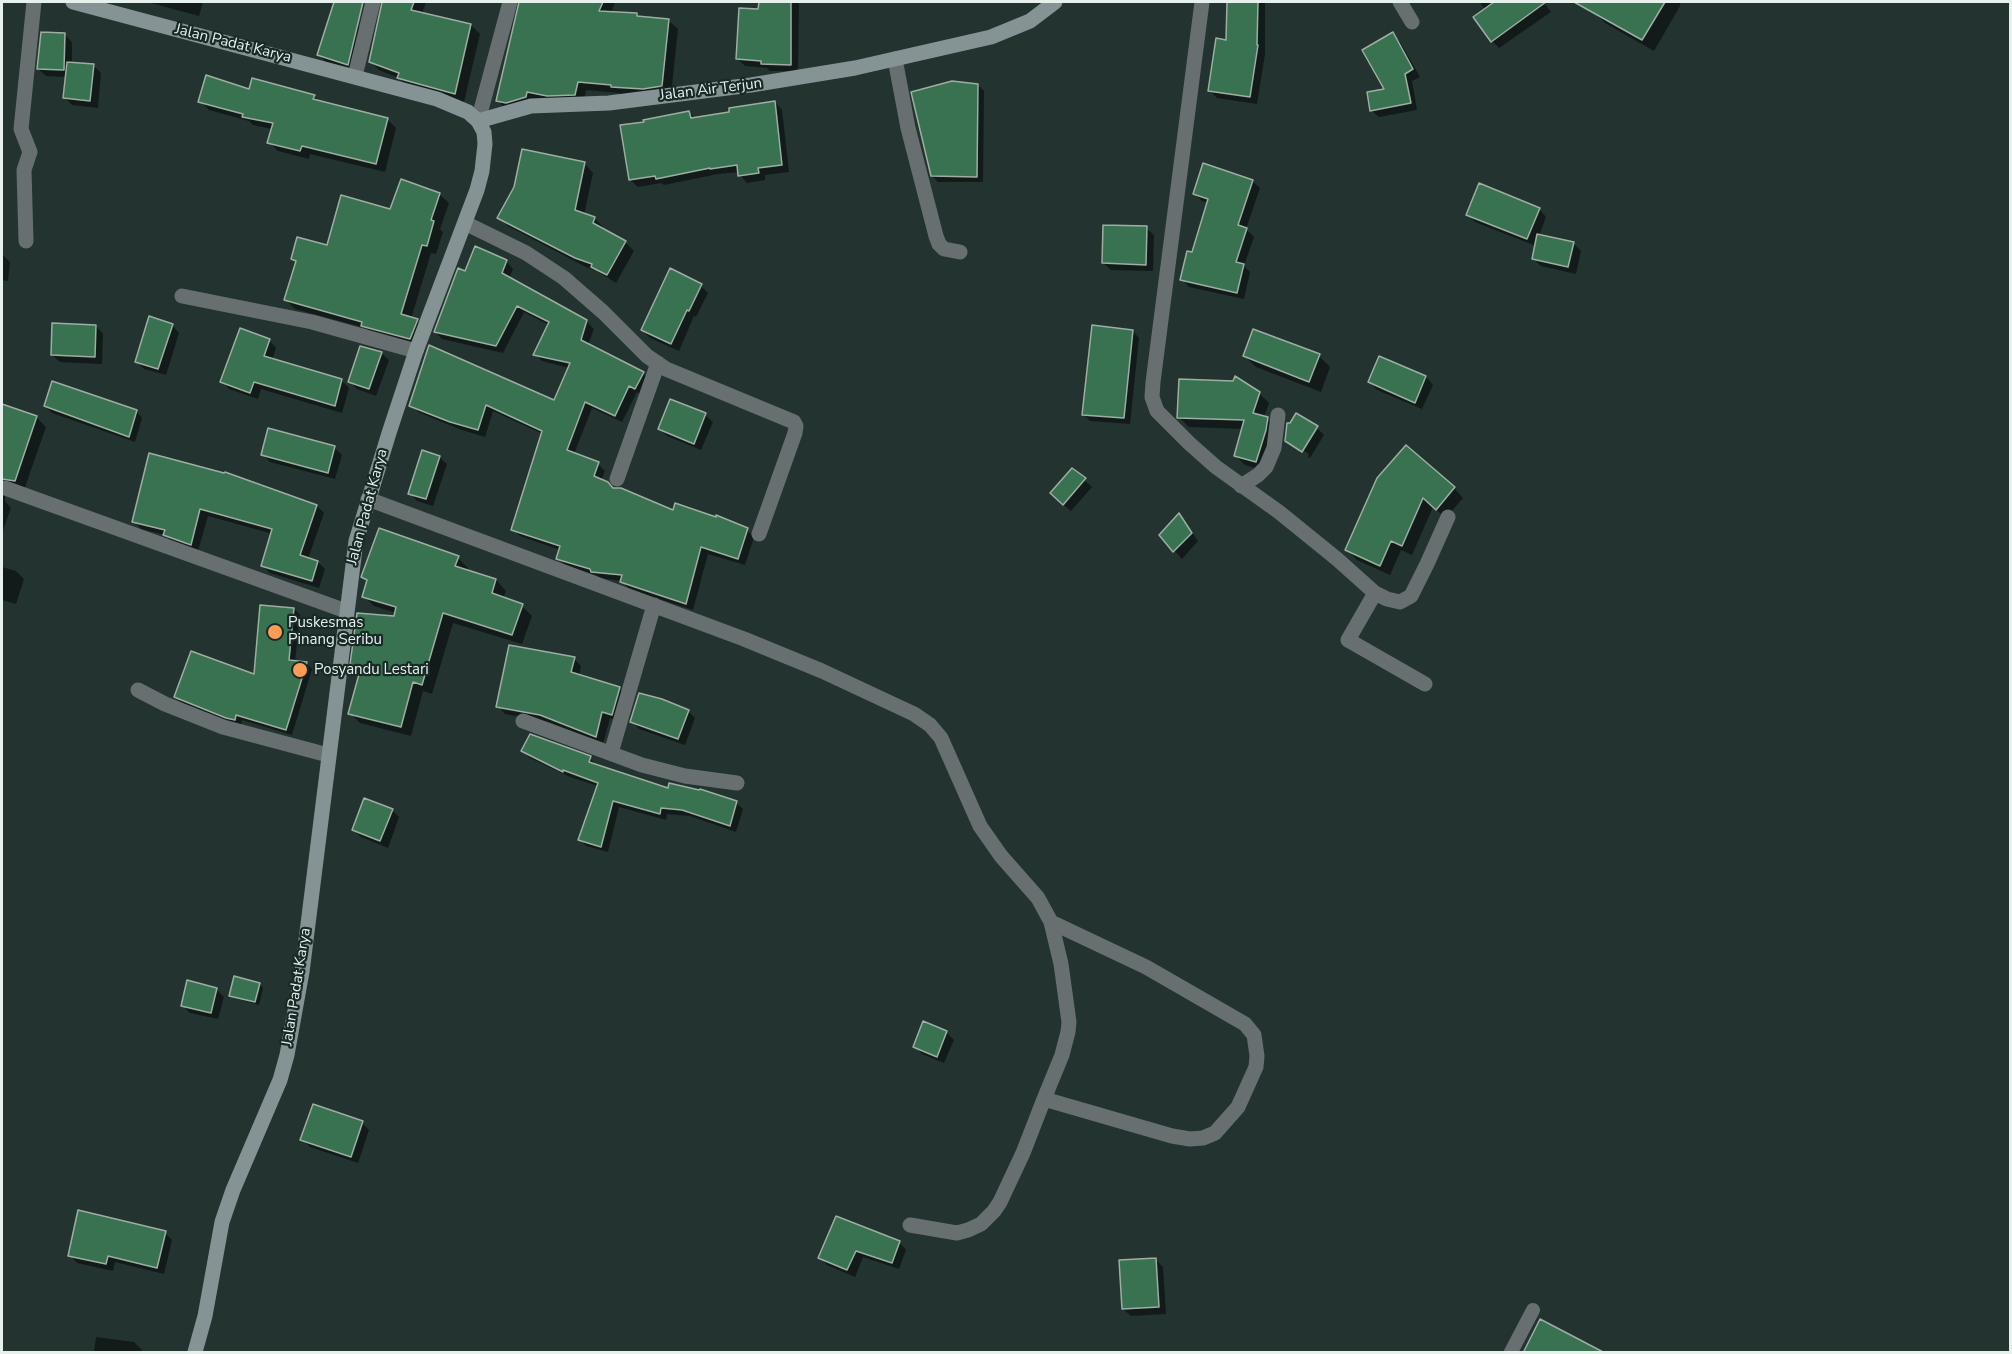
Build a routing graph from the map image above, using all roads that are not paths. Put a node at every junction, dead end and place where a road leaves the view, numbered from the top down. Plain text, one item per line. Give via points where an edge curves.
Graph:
1 (34, 2) edge
2 (73, 2) edge
3 (372, 2) edge
4 (510, 2) edge
5 (1055, 2) edge
6 (1202, 2) edge
7 (1400, 2) edge
8 (1412, 22) dead end
9 (895, 59) junction
10 (355, 76) junction
11 (478, 121) junction
12 (465, 223) junction
13 (26, 241) dead end
14 (960, 252) dead end
15 (182, 296) dead end
16 (416, 351) junction
17 (658, 363) junction
18 (1278, 415) dead end
19 (617, 479) dead end
20 (1241, 486) junction
21 (5, 488) dead end
22 (368, 499) junction
23 (1448, 517) dead end
24 (759, 534) dead end
25 (1375, 592) junction
26 (654, 605) junction
27 (346, 611) junction
28 (1425, 684) dead end
29 (138, 690) dead end
30 (523, 721) dead end
31 (611, 753) junction
32 (328, 755) junction
33 (736, 783) dead end
34 (1051, 922) junction
35 (1044, 1099) junction
36 (910, 1225) dead end
37 (1533, 1310) dead end
38 (195, 1353) edge
39 (1511, 1353) edge

1 - 13 street via 21,129 30,152 24,170
2 - 10 main road, Jalan Padat Karya
3 - 10 street
4 - 11 street
5 - 9 main road, Jalan Air Terjun via 1030,21 991,37
6 - 20 street via 1152,397 1167,423
7 - 8 street
9 - 11 main road, Jalan Air Terjun via 751,86 609,103 531,106
9 - 14 street via 936,236 944,249
10 - 11 main road, Jalan Padat Karya via 455,105
11 - 12 main road, Jalan Padat Karya via 484,132 485,156
12 - 16 main road, Jalan Padat Karya
12 - 17 street via 558,273
15 - 16 street via 312,322
16 - 22 main road, Jalan Padat Karya
17 - 19 street
17 - 24 street via 796,426
18 - 20 street via 1274,448 1266,467
20 - 25 street via 1279,512
21 - 27 street
22 - 26 street
22 - 27 main road, Jalan Padat Karya via 354,552
23 - 25 street via 1411,596 1400,602
25 - 28 street via 1348,640
26 - 31 street
26 - 34 street via 822,671 903,708 930,725 941,738 981,826 1038,898
27 - 32 main road, Jalan Padat Karya
29 - 32 street via 223,727
30 - 31 street
31 - 33 street via 685,776
32 - 38 main road, Jalan Padat Karya via 302,972 284,1068 222,1222
34 - 35 street via 1069,1022 1062,1055
34 - 35 street via 1146,967 1245,1024 1254,1035 1257,1056 1238,1107 1215,1134 1203,1138 1172,1136
35 - 36 street via 1000,1202 986,1219 968,1230 952,1233
37 - 39 lane

